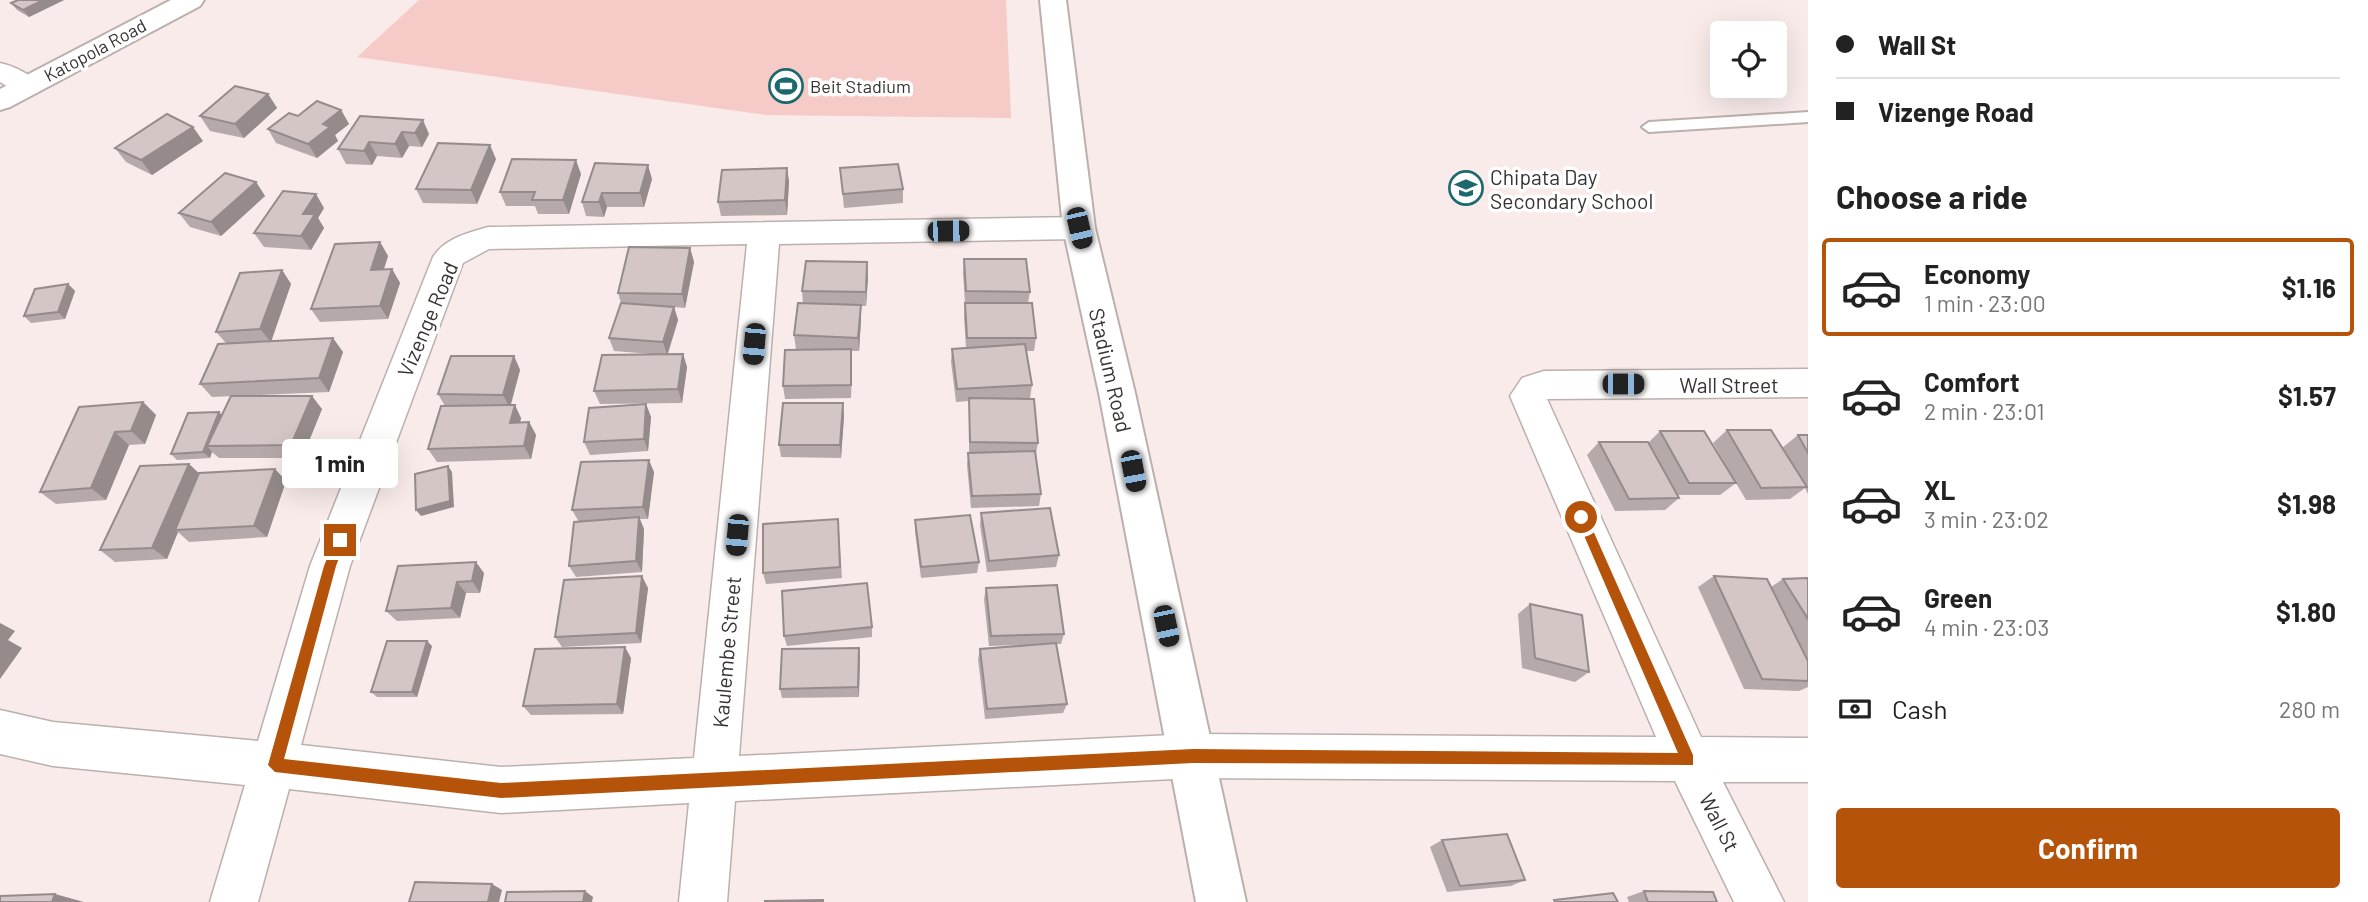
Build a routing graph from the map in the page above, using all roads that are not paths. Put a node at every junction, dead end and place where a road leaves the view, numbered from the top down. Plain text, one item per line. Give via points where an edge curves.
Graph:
1 (191, 0) edge
2 (1053, 0) edge
3 (0, 71) edge
4 (27, 87) junction
5 (0, 101) edge
6 (1808, 117) edge
7 (1649, 127) dead end
8 (1079, 228) junction
9 (765, 234) junction
10 (1808, 383) edge
11 (1528, 396) joint
12 (0, 732) edge
13 (1193, 756) junction
14 (1688, 760) junction
15 (1808, 760) edge
16 (275, 765) junction
17 (715, 781) junction
18 (234, 902) edge
19 (703, 902) edge
20 (1221, 902) edge
21 (1760, 902) edge

1 - 4 street, Katopola Road
2 - 8 street, Stadium Road
3 - 4 street
4 - 5 street, Katopola Road
6 - 7 lane
8 - 9 street, Vizenge Road
8 - 13 street, Stadium Road
9 - 16 street, Vizenge Road via 488,238 449,257 330,566
9 - 17 street, Kaulembe Street
10 - 11 street, Wall Street via 1544,385
11 - 14 street, Wall St
12 - 16 street via 52,744
13 - 14 street
13 - 17 street
13 - 20 street, Stadium Road
14 - 15 street
14 - 21 street, Wall St
16 - 17 street via 501,790
16 - 18 street, Vizenge Road
17 - 19 street, Kaulembe Street

